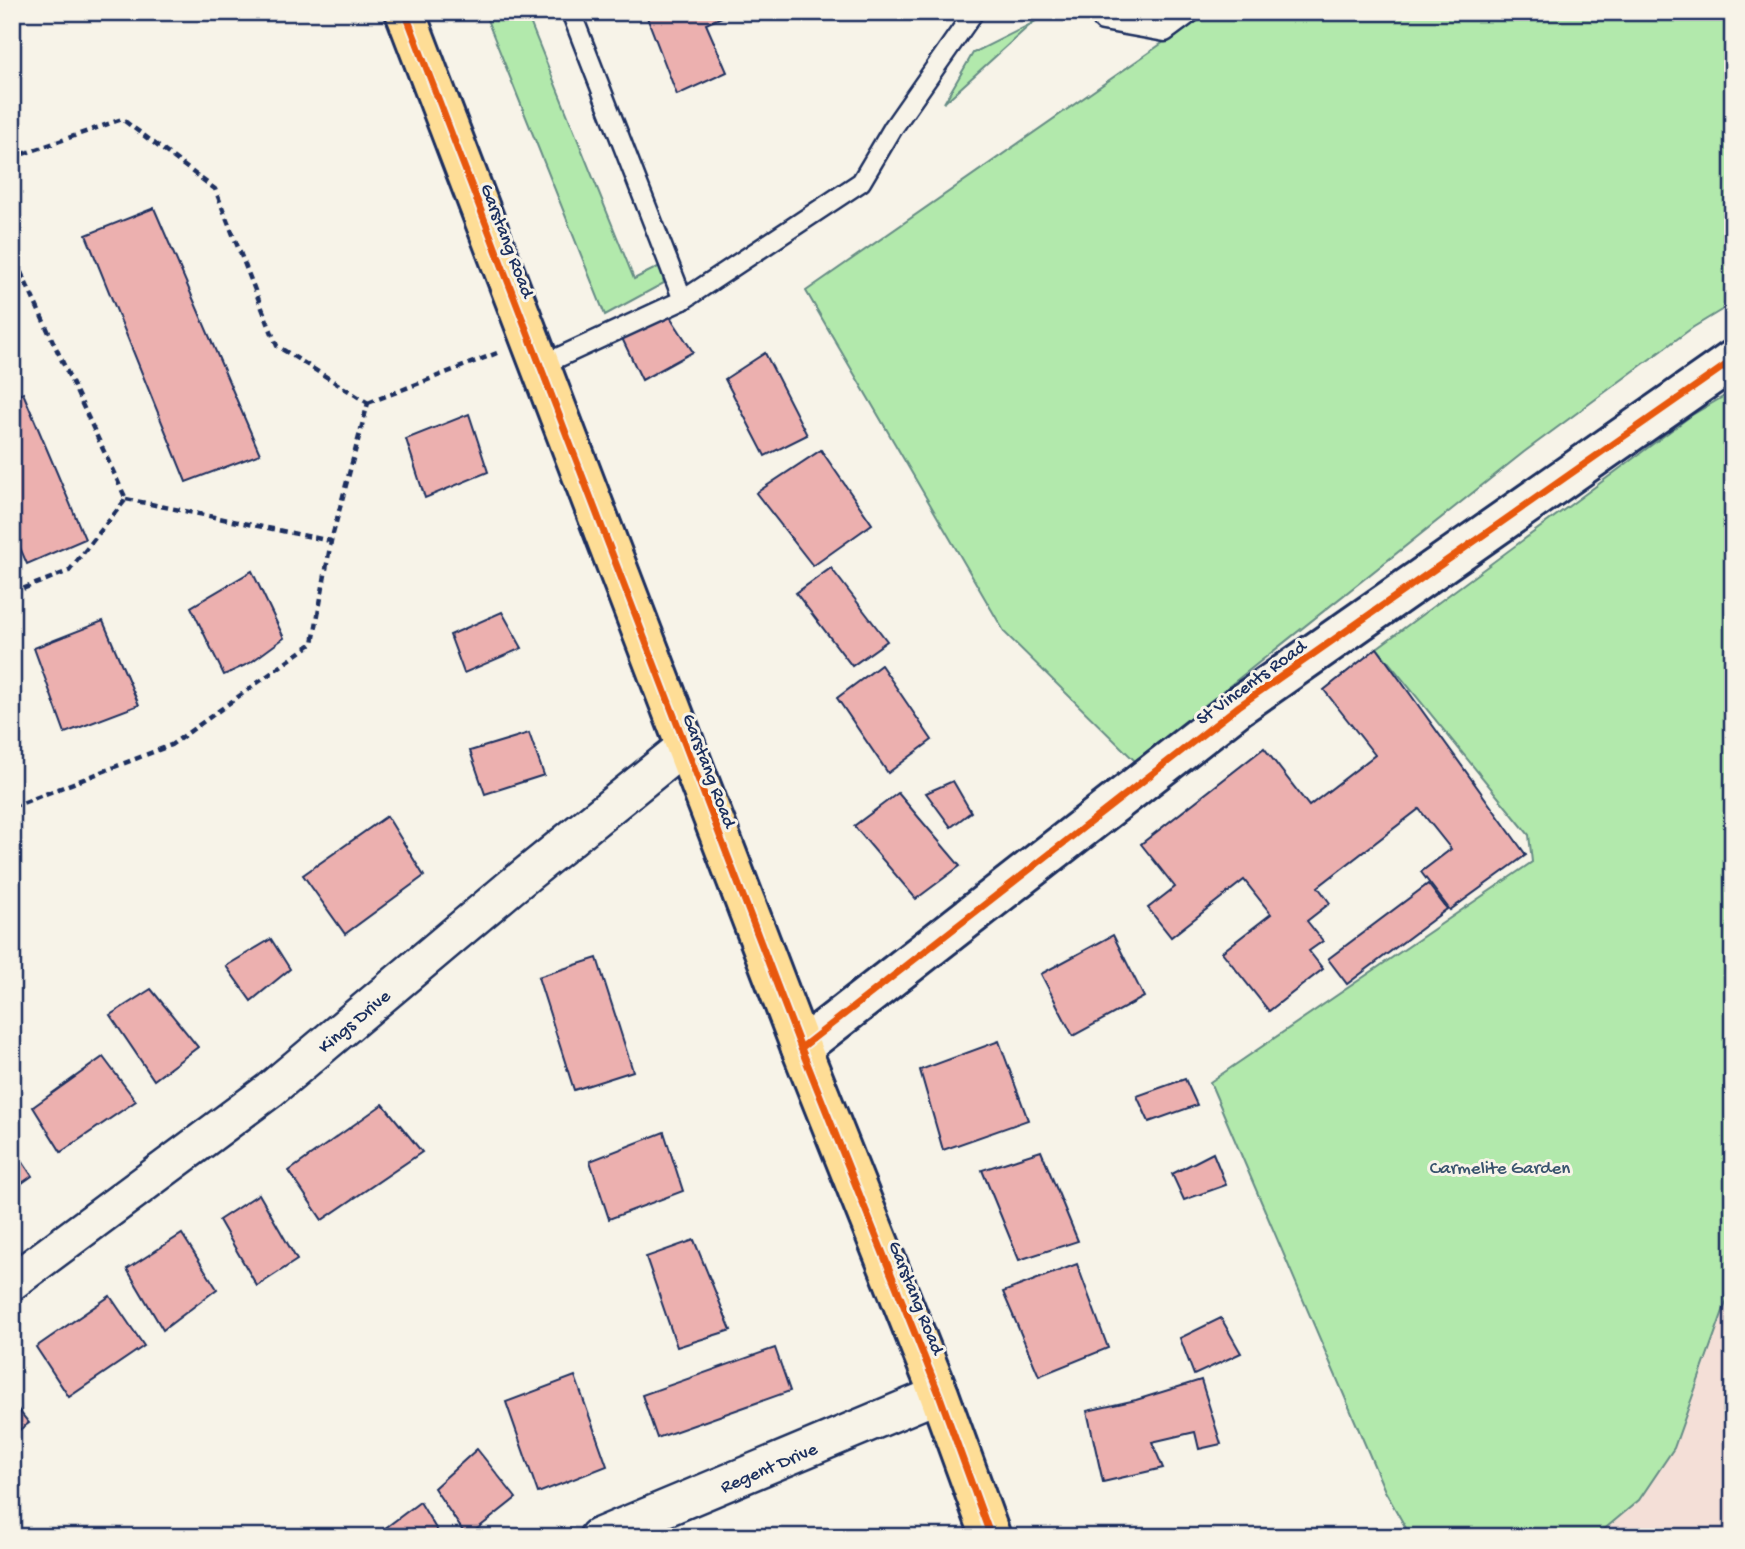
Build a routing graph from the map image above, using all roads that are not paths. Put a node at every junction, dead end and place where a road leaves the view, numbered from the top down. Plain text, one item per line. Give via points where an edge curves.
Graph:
1 (405, 12) edge
2 (571, 12) edge
3 (974, 12) edge
4 (1192, 12) edge
5 (1103, 21) dead end
6 (682, 300) junction
7 (535, 353) junction
8 (1733, 360) edge
9 (685, 746) junction
10 (801, 1048) junction
11 (12, 1282) edge
12 (939, 1394) junction
13 (597, 1537) edge
14 (991, 1537) edge

1 - 7 highway, Garstang Road
2 - 6 lane
3 - 6 lane via 861,182
4 - 5 lane via 1165,32
6 - 7 lane
7 - 9 highway, Garstang Road
8 - 10 street, St Vincents Road via 1239,706
9 - 10 highway, Garstang Road
9 - 11 street, Kings Drive via 270,1090
10 - 12 highway, Garstang Road
12 - 13 street, Regent Drive
12 - 14 highway, Garstang Road

